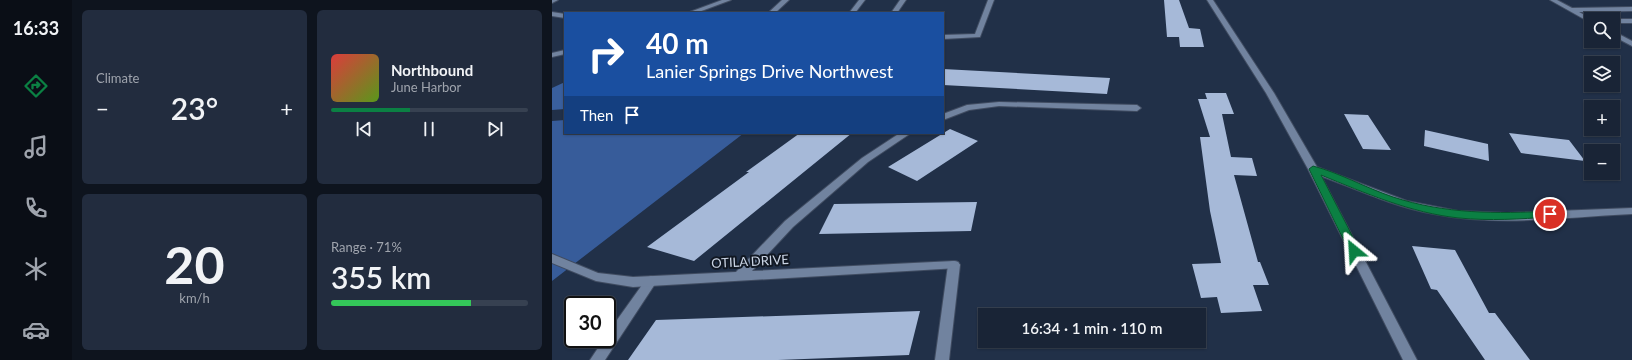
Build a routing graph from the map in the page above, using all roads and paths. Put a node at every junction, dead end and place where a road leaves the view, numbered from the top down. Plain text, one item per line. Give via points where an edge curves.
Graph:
1 (556, 0) edge
2 (728, 0) edge
3 (786, 0) edge
4 (862, 0) edge
5 (903, 0) edge
6 (991, 0) edge
7 (1210, 0) edge
8 (1553, 0) edge
9 (552, 1) edge
10 (1632, 9) edge
11 (1571, 10) junction
12 (693, 12) edge
13 (772, 12) edge
14 (853, 12) edge
15 (895, 12) edge
16 (552, 14) edge
17 (564, 16) edge
18 (1584, 17) edge
19 (1620, 21) edge
20 (1632, 21) edge
21 (1620, 34) edge
22 (1632, 34) edge
23 (944, 37) edge
24 (1620, 37) edge
25 (1632, 44) edge
26 (564, 52) edge
27 (552, 55) edge
28 (1137, 108) dead end
29 (944, 117) edge
30 (905, 134) edge
31 (1313, 169) junction
32 (1632, 210) edge
33 (552, 258) edge
34 (739, 277) junction
35 (651, 281) junction
36 (597, 360) edge
37 (942, 360) edge
38 (1410, 360) edge

1 - 9 street
2 - 12 street
3 - 13 street
4 - 14 street
5 - 15 street
6 - 23 street via 978,36
7 - 31 street via 1270,93
8 - 11 street
10 - 11 street
11 - 18 street
16 - 17 street
19 - 20 street
21 - 22 street
24 - 25 street
26 - 27 street
28 - 29 street via 999,104 967,108
30 - 34 street via 865,160 789,224
31 - 32 street via 1390,199 1433,211 1460,215 1503,216
31 - 38 street
33 - 35 street, OTILA DRIVE via 596,277 633,282
34 - 35 street, OTILA DRIVE
34 - 37 street, OTILA DRIVE via 954,265
35 - 36 street

